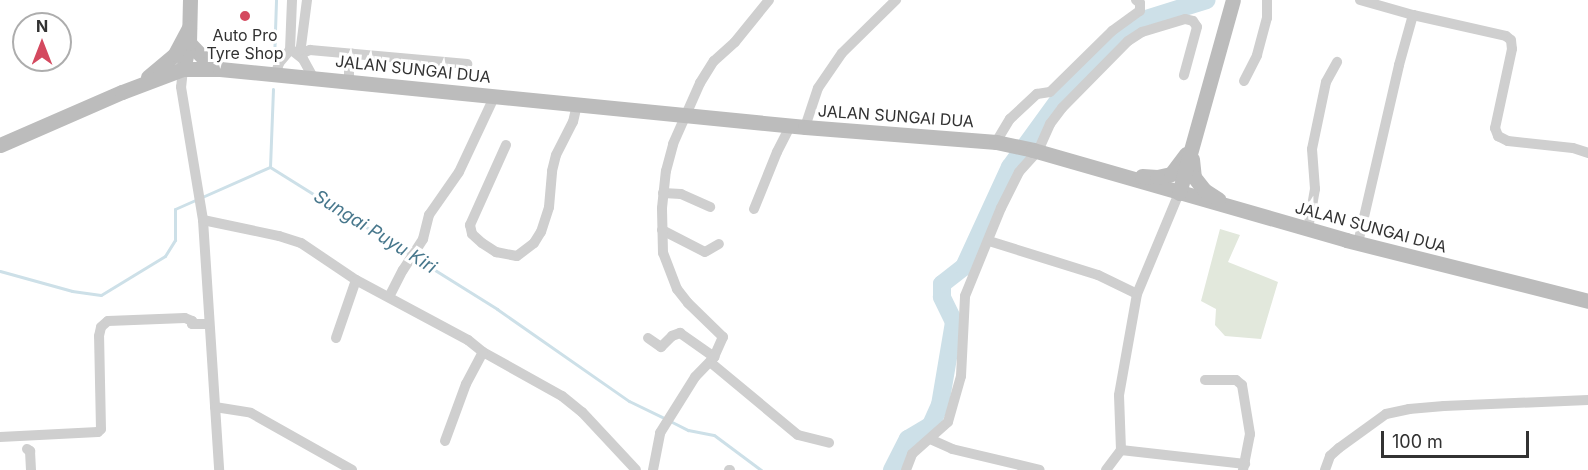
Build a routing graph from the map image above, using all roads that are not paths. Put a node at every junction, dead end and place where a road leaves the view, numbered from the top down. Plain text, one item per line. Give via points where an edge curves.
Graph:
1 (190, 0) edge
2 (292, 0) edge
3 (307, 0) edge
4 (769, 0) edge
5 (896, 0) edge
6 (1136, 0) edge
7 (1233, 0) edge
8 (1267, 0) edge
9 (1360, 0) edge
10 (1413, 15) junction
11 (189, 36) junction
12 (295, 52) junction
13 (352, 54) junction
14 (1337, 62) dead end
15 (467, 64) dead end
16 (183, 69) junction
17 (220, 69) junction
18 (276, 74) junction
19 (1184, 75) dead end
20 (313, 76) junction
21 (348, 80) junction
22 (1244, 81) dead end
23 (122, 92) junction
24 (495, 95) junction
25 (577, 104) junction
26 (687, 114) junction
27 (798, 126) junction
28 (999, 142) junction
29 (0, 145) edge
30 (506, 146) dead end
31 (1191, 147) junction
32 (1036, 151) junction
33 (1588, 153) edge
34 (1118, 175) junction
35 (663, 193) junction
36 (1179, 193) junction
37 (710, 207) dead end
38 (1229, 207) junction
39 (754, 209) dead end
40 (202, 217) junction
41 (1308, 229) junction
42 (662, 230) junction
43 (989, 241) junction
44 (1358, 243) junction
45 (719, 244) dead end
46 (356, 280) junction
47 (1137, 294) junction
48 (389, 297) junction
49 (1588, 301) edge
50 (209, 324) junction
51 (336, 338) dead end
52 (648, 338) dead end
53 (483, 352) junction
54 (712, 359) junction
55 (1204, 380) dead end
56 (1588, 400) edge
57 (215, 407) junction
58 (0, 437) edge
59 (930, 439) junction
60 (445, 441) dead end
61 (829, 443) dead end
62 (27, 449) dead end
63 (1120, 450) junction
64 (1244, 467) edge
65 (31, 470) edge
66 (219, 470) edge
67 (352, 470) edge
68 (636, 470) edge
69 (653, 470) edge
70 (906, 470) edge
71 (1040, 470) edge
72 (1106, 470) edge
73 (1324, 470) edge

1 - 11 main road
2 - 12 street
3 - 12 street
4 - 26 street via 714,61
5 - 27 street via 842,53
6 - 28 street via 1140,11 1112,31 1050,92 1037,94 1010,119
7 - 31 main road
8 - 22 street via 1267,18 1257,55
9 - 10 street
10 - 33 street via 1494,32 1511,40 1495,129 1498,136 1508,141
10 - 44 street
11 - 16 main road
11 - 17 main road via 208,63
11 - 23 main road via 154,74
12 - 13 street
12 - 18 street via 279,63
12 - 20 street
13 - 15 street
13 - 21 street
14 - 41 street via 1326,82 1312,149 1315,189
16 - 17 main road, JALAN SUNGAI DUA
16 - 23 main road
16 - 40 street via 181,87
17 - 18 main road, JALAN SUNGAI DUA
18 - 20 main road, JALAN SUNGAI DUA
19 - 32 street via 1196,37 1193,21 1185,19 1142,32 1128,41 1062,108
20 - 21 main road, JALAN SUNGAI DUA
21 - 24 main road, JALAN SUNGAI DUA
23 - 29 main road
24 - 25 main road, JALAN SUNGAI DUA
24 - 48 street via 459,172 429,216 423,239
25 - 26 main road, JALAN SUNGAI DUA
25 - 30 street via 573,122 556,155 549,207 541,232 517,256 496,252 482,243 472,234 470,225
26 - 27 main road, JALAN SUNGAI DUA
26 - 35 street via 673,144
27 - 28 main road, JALAN SUNGAI DUA
27 - 39 street via 777,152
28 - 32 main road, JALAN SUNGAI DUA
31 - 34 main road via 1171,174
31 - 36 main road
31 - 38 main road via 1194,177 1204,190
32 - 34 main road, JALAN SUNGAI DUA
32 - 43 street via 1019,172
34 - 36 main road, JALAN SUNGAI DUA
35 - 37 street via 681,194
35 - 42 street
36 - 38 main road, JALAN SUNGAI DUA
36 - 47 street
38 - 41 main road, JALAN SUNGAI DUA
40 - 46 street via 301,243
40 - 50 street
41 - 44 main road, JALAN SUNGAI DUA
42 - 45 street via 705,252
42 - 54 street via 663,253 677,289 723,337
43 - 47 street via 1098,275
43 - 59 street via 963,305 964,357 955,405 948,422
44 - 49 main road, JALAN SUNGAI DUA
46 - 48 street
46 - 51 street
47 - 63 street via 1119,395
48 - 53 street
50 - 57 street
50 - 58 street via 192,324 185,318 108,321 99,336 102,429
52 - 54 street via 661,347 680,333
53 - 60 street via 466,384
53 - 68 street via 562,396
54 - 61 street via 798,435
54 - 69 street via 695,377 660,434
55 - 64 street via 1236,380 1242,385 1250,435
56 - 73 street via 1433,407 1386,414 1330,456
57 - 66 street
57 - 67 street via 251,412
59 - 70 street via 912,454
59 - 71 street via 952,449
62 - 65 street
63 - 64 street
63 - 72 street

